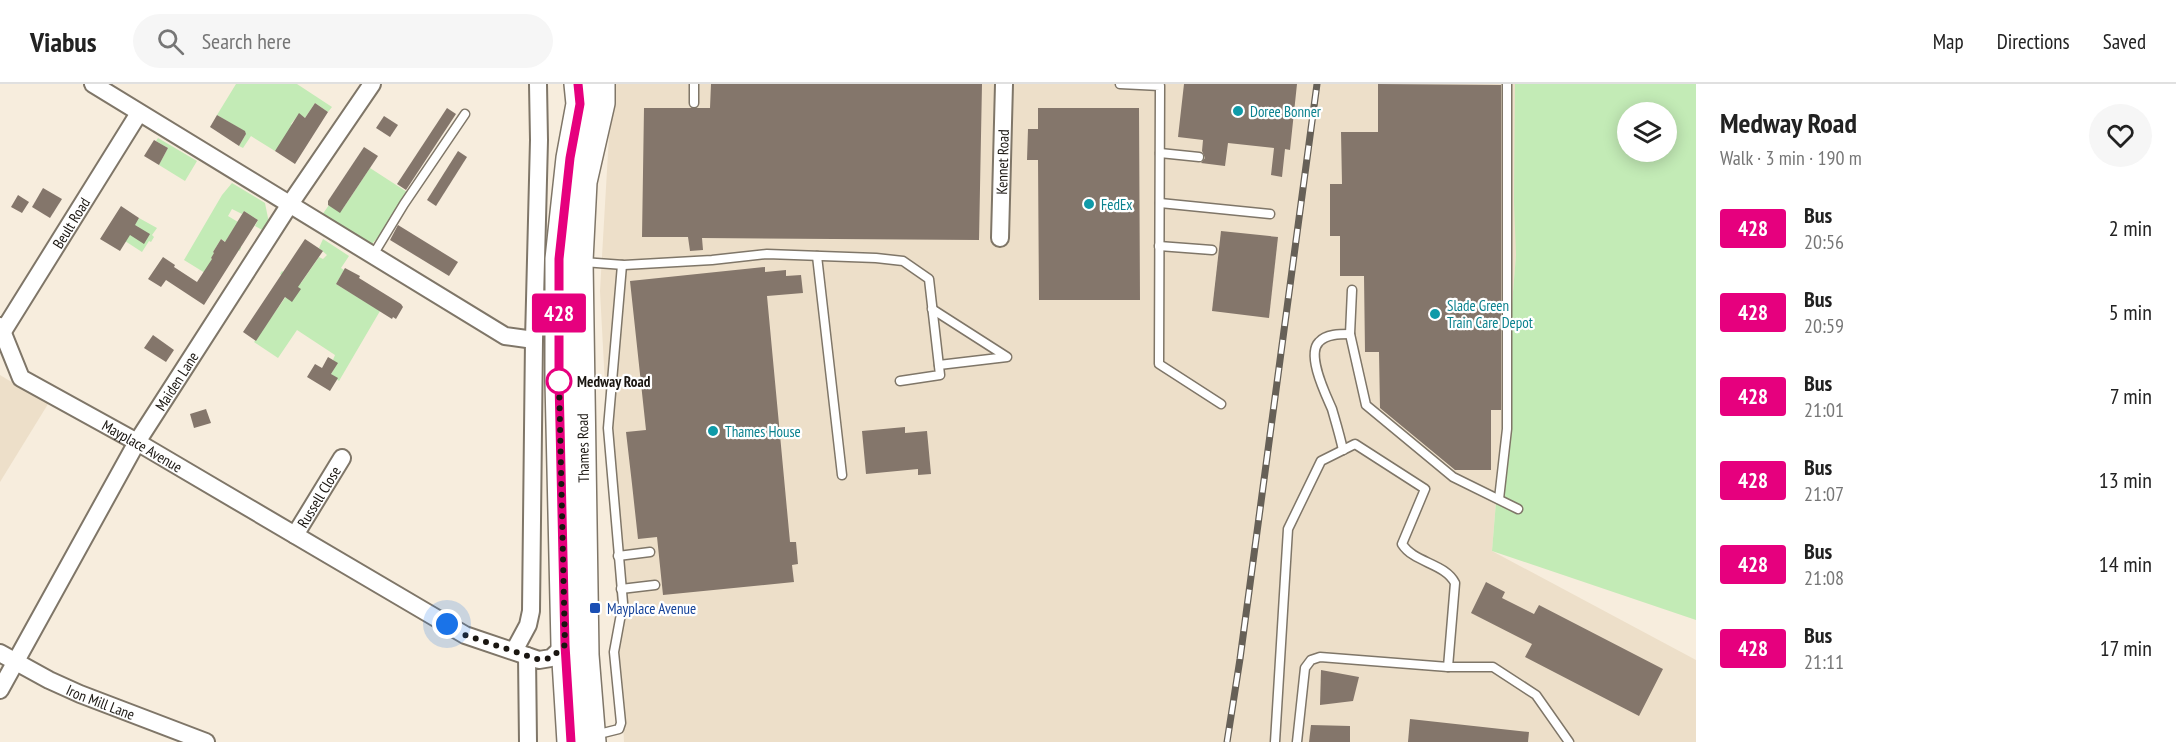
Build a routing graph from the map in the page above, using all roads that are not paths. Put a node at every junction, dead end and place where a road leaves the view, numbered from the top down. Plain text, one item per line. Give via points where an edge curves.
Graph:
1 (93, 84) edge
2 (372, 84) edge
3 (538, 84) edge
4 (578, 84) edge
5 (601, 84) edge
6 (694, 84) edge
7 (1004, 84) edge
8 (1120, 84) edge
9 (1506, 84) edge
10 (1160, 85) edge
11 (694, 103) dead end
12 (139, 113) junction
13 (465, 114) dead end
14 (1160, 153) junction
15 (1199, 156) dead end
16 (1160, 203) junction
17 (290, 204) junction
18 (1270, 214) dead end
19 (1000, 238) dead end
20 (1160, 246) junction
21 (1212, 250) dead end
22 (373, 255) junction
23 (817, 256) junction
24 (579, 261) junction
25 (622, 265) junction
26 (1352, 290) dead end
27 (932, 309) junction
28 (1, 330) edge
29 (1350, 334) junction
30 (534, 340) junction
31 (939, 365) junction
32 (900, 381) dead end
33 (1221, 404) dead end
34 (137, 442) junction
35 (1343, 450) junction
36 (342, 458) dead end
37 (842, 475) dead end
38 (1499, 500) junction
39 (1518, 509) dead end
40 (295, 535) junction
41 (650, 552) dead end
42 (618, 556) junction
43 (655, 585) dead end
44 (621, 589) junction
45 (565, 645) junction
46 (0, 653) edge
47 (520, 654) junction
48 (16, 661) junction
49 (1448, 667) junction
50 (0, 690) edge
51 (585, 740) edge
52 (206, 742) edge
53 (528, 742) edge
54 (1275, 742) edge
55 (1297, 742) edge
56 (1569, 742) edge

1 - 12 street
2 - 17 street, Maiden Lane
3 - 30 street
4 - 45 main road, Thames Road via 580,104 559,259
5 - 24 main road, Thames Road via 601,103 583,182
6 - 11 lane
7 - 19 street, Kennet Road
8 - 10 lane
9 - 38 lane via 1507,429
10 - 14 lane
12 - 17 street
12 - 28 street, Beult Road
13 - 22 lane
14 - 15 lane
14 - 16 lane
16 - 18 lane
16 - 20 lane
17 - 22 street
17 - 34 street, Maiden Lane
20 - 21 lane
20 - 33 lane via 1159,364
22 - 30 street via 505,336
23 - 25 lane via 767,254
23 - 27 lane via 903,261 929,279
23 - 37 lane
24 - 25 lane
24 - 51 main road, Thames Road
25 - 42 lane via 608,428
26 - 29 lane
27 - 31 lane
27 - 31 lane via 1007,357
28 - 34 street, Mayplace Avenue via 21,378
29 - 35 lane via 1321,339 1316,345 1319,378
29 - 38 lane via 1366,405 1453,477
30 - 47 street via 531,611
31 - 32 lane via 940,375
34 - 40 street, Mayplace Avenue
34 - 48 street, Maiden Lane
35 - 49 lane via 1355,444 1425,489 1402,544 1407,551 1451,575 1455,583
35 - 54 lane via 1321,461 1288,529
36 - 40 street, Russell Close
38 - 39 lane
40 - 47 street, Mayplace Avenue via 465,635
41 - 42 lane
42 - 44 lane
43 - 44 lane
44 - 51 lane via 614,652 620,729
45 - 47 street, Mayplace Avenue via 551,658 540,660
45 - 51 main road, Thames Road
46 - 48 street, Iron Mill Lane
47 - 53 street
48 - 50 street, Maiden Lane
48 - 52 street, Iron Mill Lane via 80,694
49 - 55 lane via 1320,657 1311,660 1305,668
49 - 56 lane via 1493,667 1536,695

